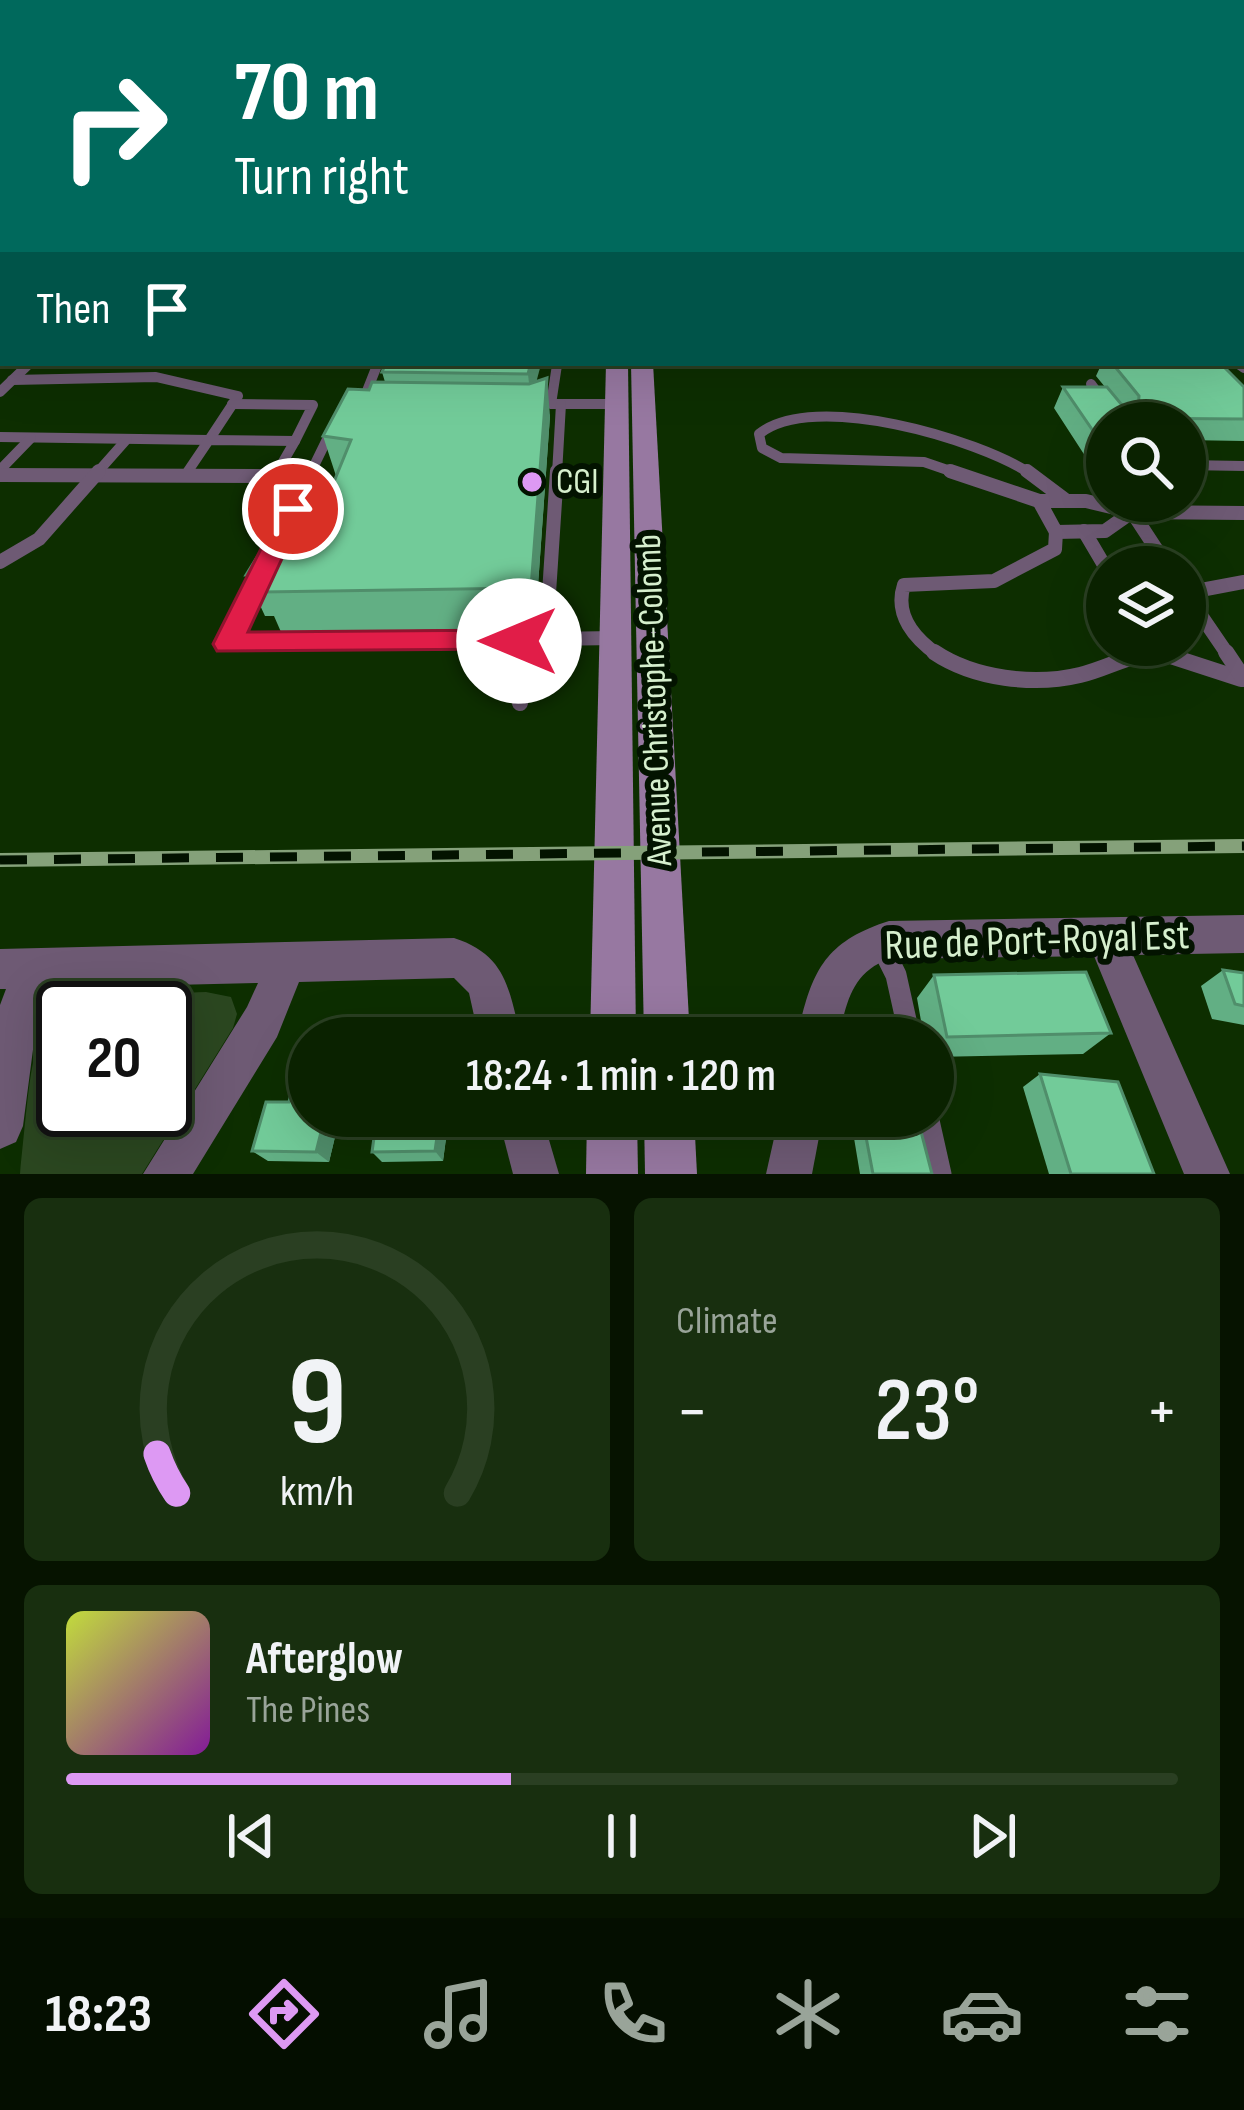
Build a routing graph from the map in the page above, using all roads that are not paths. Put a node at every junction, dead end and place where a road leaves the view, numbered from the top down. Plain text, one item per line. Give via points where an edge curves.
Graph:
1 (27, 366) edge
2 (377, 366) edge
3 (557, 366) edge
4 (617, 366) edge
5 (642, 366) edge
6 (12, 380) junction
7 (1091, 383) edge
8 (0, 392) edge
9 (1105, 402) edge
10 (232, 404) junction
11 (556, 404) junction
12 (616, 404) junction
13 (360, 410) junction
14 (381, 411) edge
15 (533, 412) edge
16 (0, 437) edge
17 (31, 438) junction
18 (127, 440) junction
19 (208, 440) junction
20 (295, 441) junction
21 (1206, 465) edge
22 (1244, 466) edge
23 (0, 472) edge
24 (99, 472) junction
25 (187, 474) junction
26 (1039, 501) junction
27 (1067, 501) junction
28 (1086, 504) edge
29 (1206, 513) edge
30 (1244, 513) edge
31 (1118, 522) edge
32 (1084, 531) junction
33 (1056, 532) junction
34 (1093, 546) edge
35 (274, 548) edge
36 (0, 562) edge
37 (265, 567) edge
38 (1244, 582) edge
39 (1206, 589) edge
40 (1206, 625) edge
41 (616, 638) junction
42 (538, 639) junction
43 (1103, 666) edge
44 (1204, 666) edge
45 (1242, 679) edge
46 (520, 703) dead end
47 (1244, 934) edge
48 (1106, 936) junction
49 (879, 943) junction
50 (286, 962) junction
51 (16, 968) edge
52 (494, 1017) edge
53 (613, 1017) edge
54 (666, 1017) edge
55 (824, 1017) edge
56 (905, 1017) edge
57 (0, 1126) edge
58 (526, 1137) edge
59 (612, 1137) edge
60 (670, 1137) edge
61 (797, 1137) edge
62 (933, 1137) edge
63 (166, 1174) edge
64 (536, 1174) edge
65 (612, 1174) edge
66 (671, 1174) edge
67 (789, 1174) edge
68 (941, 1174) edge
69 (1207, 1174) edge

1 - 6 lane
2 - 13 lane
3 - 11 lane
4 - 12 main road, Avenue Christophe-Colomb
5 - 54 main road, Avenue Christophe-Colomb
6 - 8 lane
6 - 10 lane via 203,382 238,396
7 - 9 lane
10 - 19 lane
10 - 20 lane via 313,405
11 - 12 lane
11 - 15 lane
11 - 42 lane
12 - 41 main road, Avenue Christophe-Colomb
13 - 14 lane
13 - 35 lane via 334,424
16 - 17 lane
17 - 18 lane
17 - 23 lane
18 - 19 lane
18 - 24 lane
19 - 20 lane
19 - 25 lane
20 - 25 lane via 275,476
21 - 22 lane
23 - 24 lane
24 - 25 lane
24 - 36 lane via 39,538
26 - 27 lane
26 - 27 lane via 924,462 781,458 762,448 759,434 798,419 925,426 996,451
26 - 33 lane
27 - 28 lane
29 - 30 lane
31 - 32 lane via 1105,532
32 - 33 lane
32 - 34 lane
33 - 43 lane via 1055,549 994,581 904,585 900,605 914,636 947,660 1041,680
37 - 42 lane via 228,644
38 - 39 lane
40 - 45 lane
41 - 42 lane
41 - 53 main road, Avenue Christophe-Colomb
42 - 46 lane
44 - 45 lane
47 - 48 street, Rue de Port-Royal Est
48 - 49 street, Rue de Port-Royal Est
48 - 69 street
49 - 55 street, Rue de Port-Royal Est via 840,965
49 - 56 lane
50 - 51 street
50 - 52 street via 463,959 481,973
50 - 63 street via 262,1022
51 - 57 street
58 - 64 street
59 - 65 main road
60 - 66 main road
61 - 67 street
62 - 68 lane

